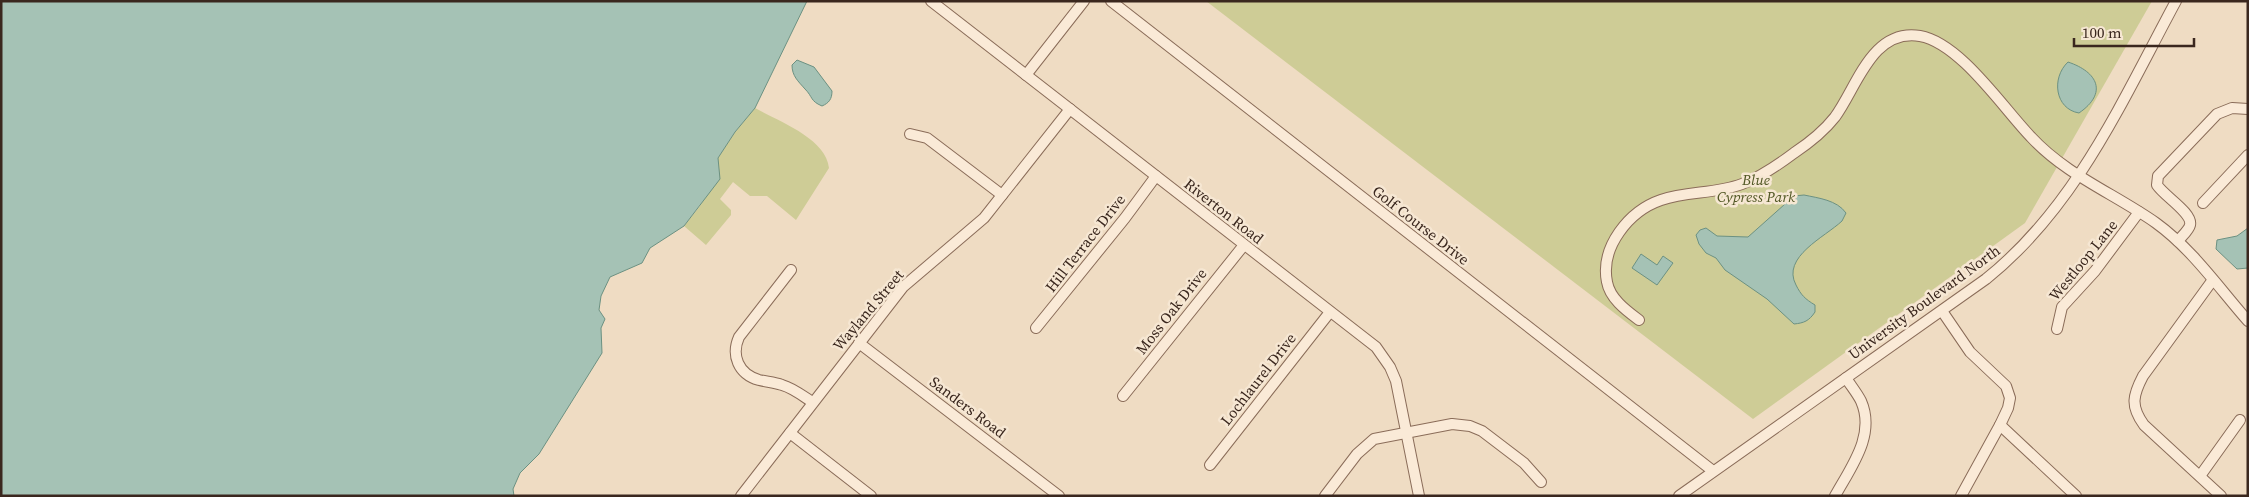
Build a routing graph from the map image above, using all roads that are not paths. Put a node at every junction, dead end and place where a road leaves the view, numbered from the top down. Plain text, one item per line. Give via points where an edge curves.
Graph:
1 (931, 1) edge
2 (1084, 1) edge
3 (1111, 1) edge
4 (2176, 1) edge
5 (1026, 75) junction
6 (1070, 109) junction
7 (2248, 109) edge
8 (910, 134) dead end
9 (2248, 155) edge
10 (1156, 176) junction
11 (2080, 177) junction
12 (1002, 195) junction
13 (2203, 203) dead end
14 (2139, 212) junction
15 (2178, 241) junction
16 (1244, 245) junction
17 (791, 270) dead end
18 (2212, 281) junction
19 (1942, 311) junction
20 (1330, 312) junction
21 (1639, 320) dead end
22 (2248, 321) edge
23 (1036, 328) dead end
24 (2057, 329) dead end
25 (859, 343) junction
26 (1846, 378) junction
27 (1122, 396) dead end
28 (812, 402) junction
29 (2240, 420) dead end
30 (2000, 425) junction
31 (1406, 432) junction
32 (790, 433) junction
33 (1210, 465) dead end
34 (1714, 471) junction
35 (2200, 476) junction
36 (1540, 482) dead end
37 (2072, 494) edge
38 (741, 496) edge
39 (872, 496) edge
40 (1059, 496) edge
41 (1325, 496) edge
42 (1418, 496) edge
43 (1679, 496) edge
44 (1835, 496) edge
45 (1961, 496) edge
46 (2221, 496) edge

1 - 5 street, Riverton Road
2 - 5 street
3 - 34 street, Golf Course Drive
4 - 11 street, University Boulevard North
5 - 6 street, Riverton Road
6 - 10 street, Riverton Road
6 - 12 street, Wayland Street
7 - 15 street via 2221,111 2158,176 2157,185 2161,192 2189,214 2190,227
8 - 12 street via 927,138
9 - 13 street
10 - 16 street, Riverton Road
10 - 23 street, Hill Terrace Drive
11 - 14 street
11 - 19 street, University Boulevard North via 2047,221 2004,265
11 - 21 street via 2044,150 1953,52 1930,39 1899,38 1888,42 1872,58 1827,126 1784,160 1741,185 1660,201 1631,218 1608,257 1607,284 1618,303
12 - 25 street, Wayland Street via 971,231 903,287
14 - 15 street
14 - 24 street, Westloop Lane via 2095,271 2062,307
15 - 18 street
16 - 20 street, Riverton Road
16 - 27 street, Moss Oak Drive
17 - 28 street via 739,337 736,359 752,378 788,387
18 - 22 street
18 - 35 street via 2143,376 2135,390 2134,402 2144,425
19 - 26 street, University Boulevard North
19 - 30 street via 1970,352 2008,390 2010,404
20 - 31 street, Riverton Road via 1382,354 1401,399
20 - 33 street, Lochlaurel Drive
25 - 28 street, Wayland Street
25 - 40 street, Sanders Road
26 - 34 street, University Boulevard North
26 - 44 street via 1861,401 1865,435
28 - 32 street, Wayland Street
29 - 35 street
30 - 37 street
30 - 45 street
31 - 36 street via 1452,424 1470,426 1482,431 1524,463
31 - 41 street via 1366,444
31 - 42 street, Riverton Road
32 - 38 street, Wayland Street
32 - 39 street
34 - 43 street, University Boulevard North
35 - 46 street

